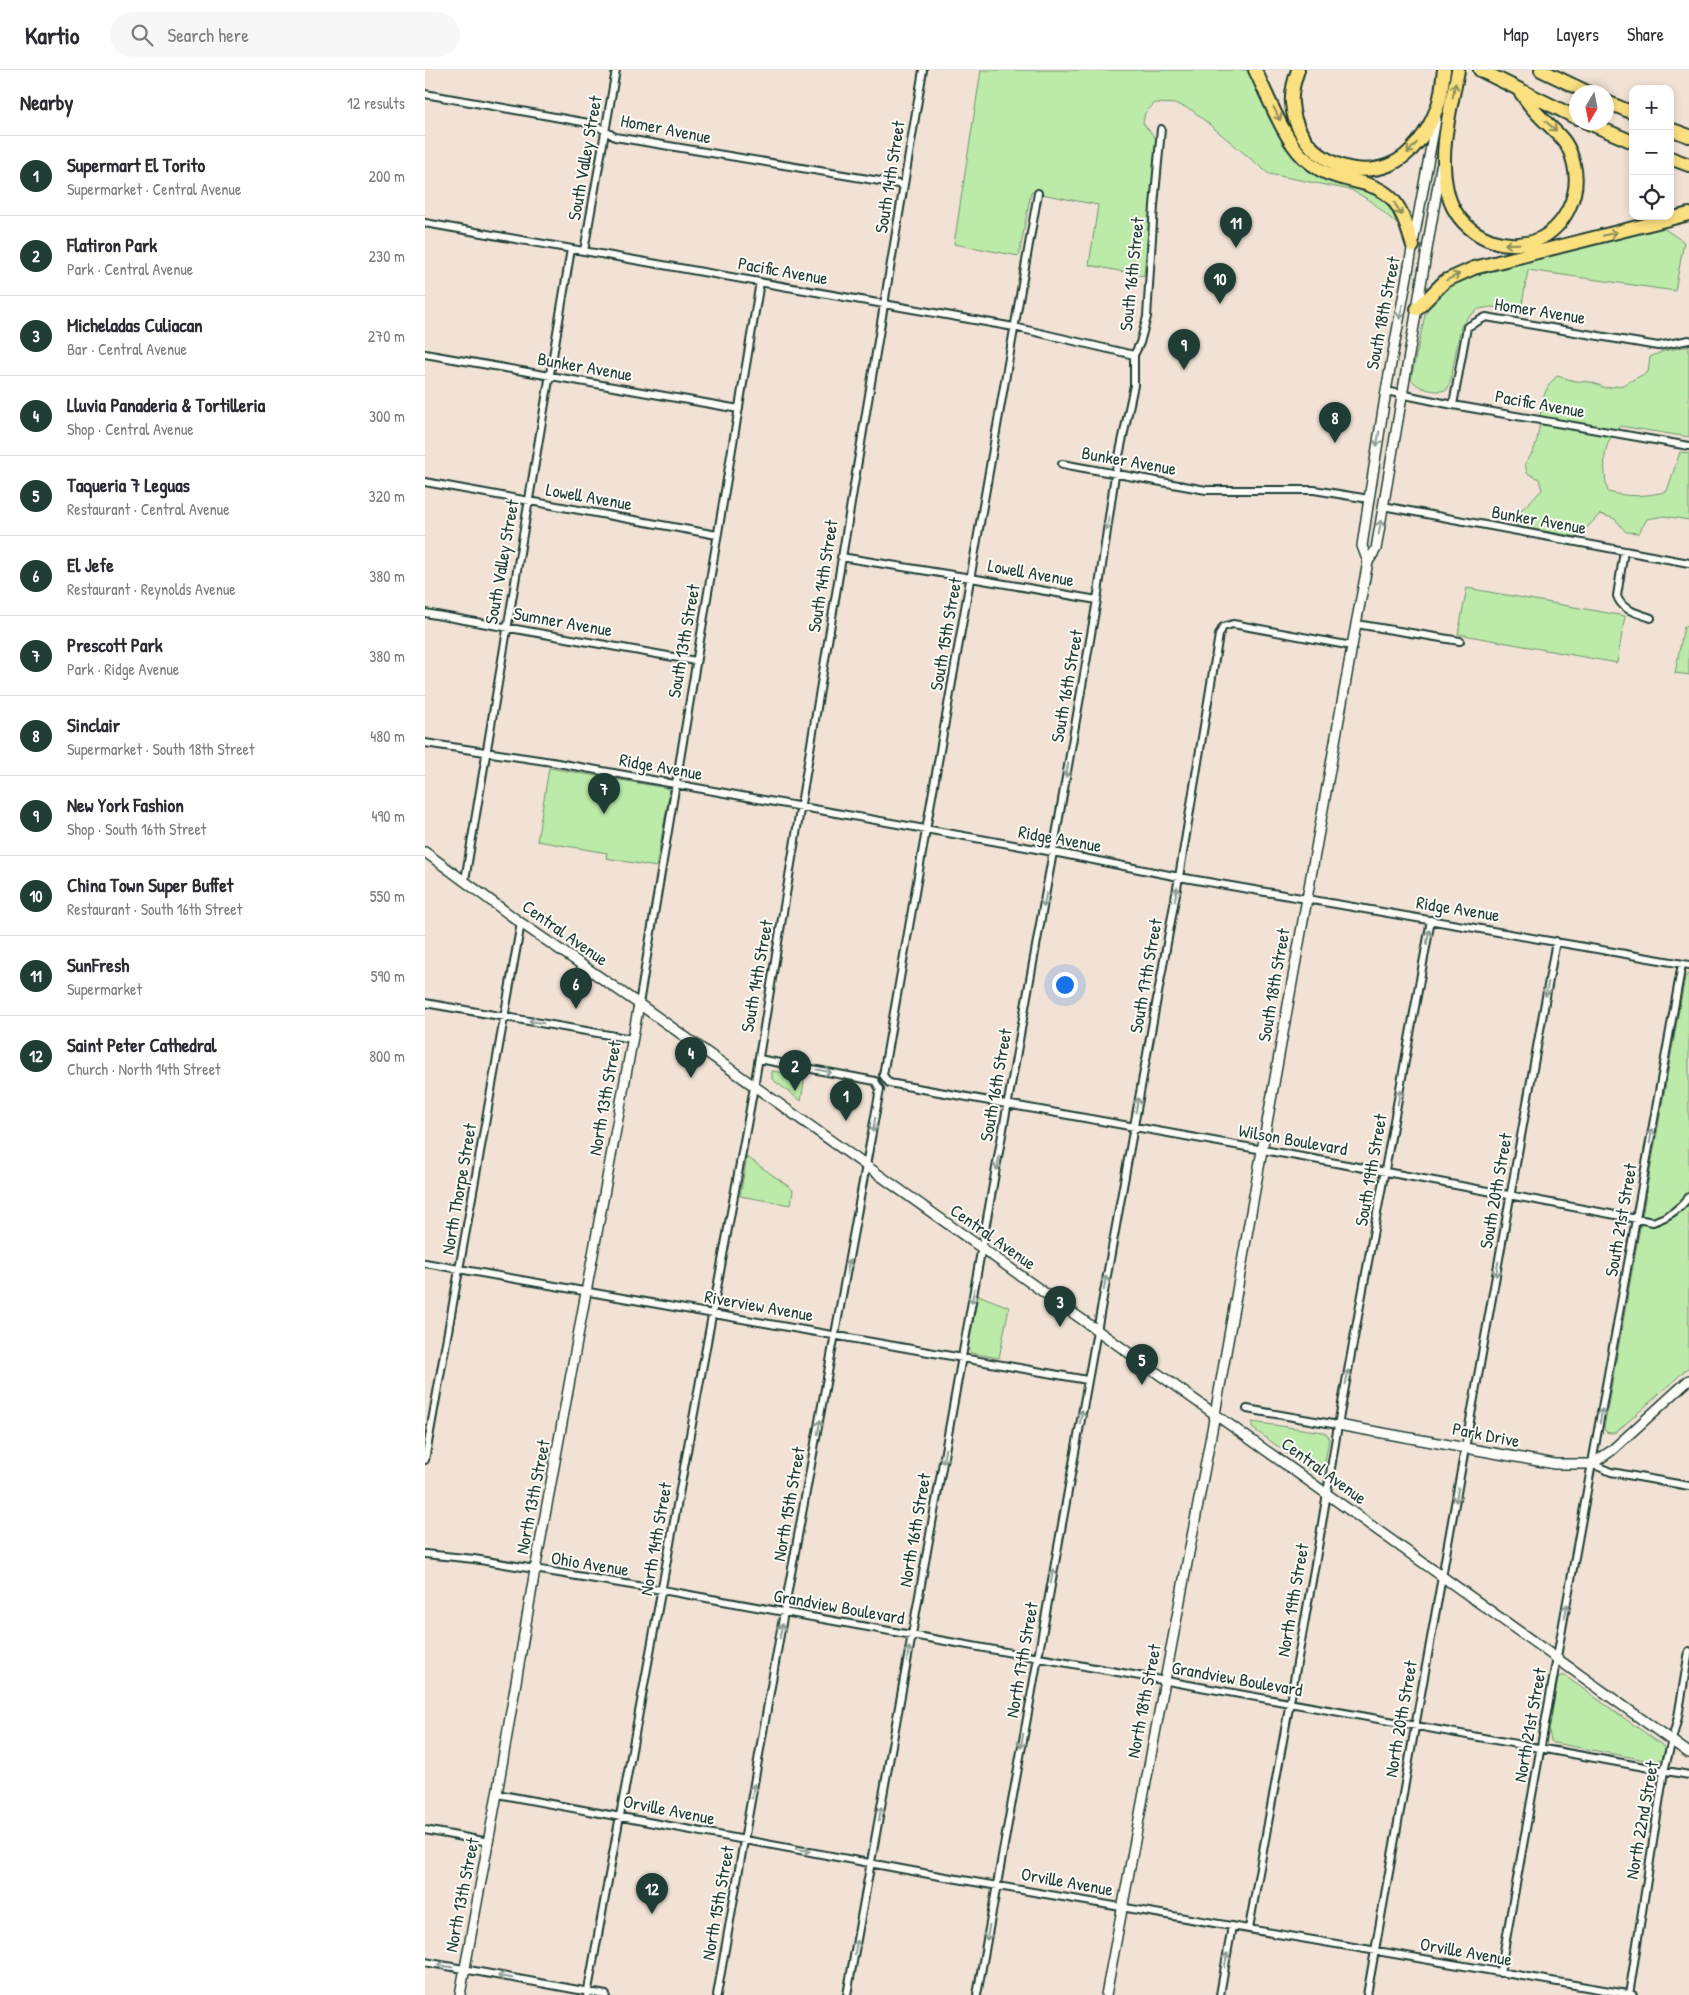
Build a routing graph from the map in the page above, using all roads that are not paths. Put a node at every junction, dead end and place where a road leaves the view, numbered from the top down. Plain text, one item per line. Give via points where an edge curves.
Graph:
1 (616, 70) edge
2 (923, 70) edge
3 (1255, 70) edge
4 (1298, 70) edge
5 (1444, 70) edge
6 (1458, 70) edge
7 (1480, 70) edge
8 (1541, 70) edge
9 (1572, 85) edge
10 (1519, 90) junction
11 (425, 94) edge
12 (1614, 105) edge
13 (1438, 107) junction
14 (1629, 111) edge
15 (1569, 114) edge
16 (1161, 128) dead end
17 (605, 130) junction
18 (1605, 130) edge
19 (1673, 130) edge
20 (1689, 136) edge
21 (1629, 140) edge
22 (1444, 145) junction
23 (1674, 159) edge
24 (1689, 165) edge
25 (904, 185) junction
26 (1038, 193) dead end
27 (1689, 214) edge
28 (425, 223) edge
29 (1413, 246) junction
30 (571, 249) junction
31 (584, 251) junction
32 (760, 282) junction
33 (884, 304) junction
34 (1417, 309) junction
35 (1014, 327) junction
36 (1689, 340) edge
37 (425, 354) edge
38 (1134, 355) junction
39 (550, 376) junction
40 (1386, 391) junction
41 (1402, 393) junction
42 (1453, 404) junction
43 (739, 409) junction
44 (1689, 446) edge
45 (1062, 464) dead end
46 (1115, 475) junction
47 (425, 482) edge
48 (1369, 498) junction
49 (528, 501) junction
50 (1383, 506) junction
51 (717, 535) junction
52 (1624, 551) junction
53 (841, 557) junction
54 (1368, 562) junction
55 (1689, 563) edge
56 (971, 578) junction
57 (1097, 600) junction
58 (425, 613) edge
59 (1651, 618) dead end
60 (1356, 624) junction
61 (506, 627) junction
62 (1459, 641) dead end
63 (1352, 646) junction
64 (696, 660) junction
65 (425, 744) edge
66 (486, 752) junction
67 (676, 784) junction
68 (801, 808) junction
69 (926, 830) junction
70 (425, 852) edge
71 (1053, 852) junction
72 (1179, 877) junction
73 (465, 880) junction
74 (1308, 899) junction
75 (1431, 920) junction
76 (521, 923) junction
77 (1555, 941) junction
78 (1686, 964) edge
79 (425, 1003) edge
80 (639, 1004) junction
81 (504, 1016) junction
82 (633, 1039) junction
83 (759, 1058) junction
84 (886, 1079) joint
85 (754, 1087) junction
86 (1009, 1105) junction
87 (1133, 1127) junction
88 (1262, 1150) junction
89 (867, 1166) junction
90 (1386, 1172) junction
91 (1511, 1194) junction
92 (1689, 1197) edge
93 (1636, 1219) junction
94 (982, 1248) junction
95 (425, 1263) edge
96 (461, 1269) junction
97 (588, 1290) junction
98 (711, 1312) junction
99 (1097, 1331) junction
100 (836, 1334) junction
101 (961, 1357) junction
102 (1087, 1380) junction
103 (1689, 1380) edge
104 (1247, 1409) dead end
105 (1215, 1414) junction
106 (1338, 1425) junction
107 (1466, 1447) junction
108 (425, 1460) edge
109 (1592, 1464) junction
110 (1589, 1482) joint
111 (1689, 1486) edge
112 (1327, 1494) junction
113 (425, 1554) edge
114 (535, 1570) junction
115 (1442, 1577) junction
116 (662, 1590) junction
117 (785, 1612) junction
118 (912, 1636) junction
119 (1689, 1651) edge
120 (1037, 1659) junction
121 (1557, 1659) junction
122 (1164, 1681) junction
123 (1289, 1704) junction
124 (1416, 1725) junction
125 (1672, 1742) junction
126 (1541, 1748) junction
127 (1689, 1753) edge
128 (1665, 1771) junction
129 (1689, 1776) edge
130 (497, 1794) junction
131 (620, 1816) junction
132 (425, 1830) edge
133 (745, 1839) junction
134 (489, 1842) junction
135 (871, 1862) junction
136 (997, 1885) junction
137 (1122, 1906) junction
138 (1232, 1926) junction
139 (1249, 1928) junction
140 (1374, 1952) junction
141 (425, 1962) edge
142 (465, 1970) junction
143 (1500, 1973) junction
144 (587, 1993) edge
145 (460, 1995) edge
146 (606, 1995) edge
147 (717, 1995) edge
148 (847, 1995) edge
149 (977, 1995) edge
150 (1106, 1995) edge
151 (1220, 1995) edge
152 (1367, 1995) edge
153 (1630, 1995) edge

1 - 17 street, South Valley Street
2 - 25 street, South 14th Street
3 -> 29 highway via 1289,139 1302,156 1333,176 1385,192 1403,217
13 -> 4 highway via 1412,149 1390,164 1372,169 1335,164 1311,148 1295,121 1291,104
5 - 13 highway, South 18th Street
22 -> 6 highway
7 - 10 highway
8 - 9 highway
10 - 15 highway
10 -> 22 highway via 1535,112 1561,135 1574,165 1577,183 1573,199 1563,218 1549,233 1536,241 1509,244 1484,238 1471,229 1459,218 1447,190
11 - 17 street, Homer Avenue via 594,124
12 - 14 highway
13 - 29 main road, South 18th Street
16 - 38 street, South 16th Street via 1147,317
17 - 25 street, Homer Avenue via 615,137
17 - 31 street, South Valley Street
18 - 21 highway
19 - 20 highway
22 - 34 main road, South 18th Street
23 - 24 highway
25 - 33 street, South 14th Street
26 - 35 street, South 15th Street
34 -> 27 highway via 1445,281 1475,268
28 - 30 street, Pacific Avenue
29 -> 40 main road, South 18th Street
30 - 31 street, Pacific Avenue
30 - 39 street, South Valley Street
31 - 32 street, Pacific Avenue
32 - 33 street, Pacific Avenue
32 - 43 street, South 13th Street
33 - 35 street, Pacific Avenue
33 - 53 street, South 14th Street
34 - 41 main road, South 18th Street
35 - 38 street, Pacific Avenue
35 - 56 street, South 15th Street
36 - 42 street, Homer Avenue via 1658,346 1486,316 1467,327
37 - 39 street, Bunker Avenue
38 - 46 street, South 16th Street via 1134,385
39 - 43 street, Bunker Avenue
39 - 49 street, South Valley Street
40 - 41 street, Pacific Avenue
40 -> 48 main road, South 18th Street
41 - 42 street, Pacific Avenue
41 - 50 main road, South 18th Street
42 - 44 street, Pacific Avenue
43 - 51 street, South 13th Street
45 - 46 street, Bunker Avenue
46 - 48 street, Bunker Avenue via 1206,490 1314,490
46 -> 57 street, South 16th Street
47 - 49 street, Lowell Avenue
48 - 54 main road, South 18th Street via 1362,546
49 - 51 street, Lowell Avenue
49 - 61 street, South Valley Street
50 - 52 street, Bunker Avenue
54 -> 50 main road, South 18th Street via 1376,549
51 - 64 street, South 13th Street
52 - 55 street, Bunker Avenue
52 - 59 street via 1617,596 1619,603
53 - 56 street, Lowell Avenue
53 - 68 street, South 14th Street
54 - 60 main road, South 18th Street
56 - 57 street, Lowell Avenue
56 - 69 street, South 15th Street
57 -> 71 street, South 16th Street
58 - 61 street, Sumner Avenue
60 - 62 street
60 - 63 main road, South 18th Street
61 - 64 street, Sumner Avenue
61 - 66 street, South Valley Street
63 - 72 street, South 17th Street via 1233,624 1223,627 1219,635
63 - 74 main road, South 18th Street
64 - 67 street, South 13th Street
65 - 66 street, Ridge Avenue
66 - 67 street, Ridge Avenue
66 - 73 street, South Valley Street
67 - 68 street, Ridge Avenue
67 - 80 street, South 13th Street
68 - 69 street, Ridge Avenue
68 - 83 street, South 14th Street
69 - 71 street, Ridge Avenue
69 - 84 street, South 15th Street via 883,1075
70 - 73 main road, Central Avenue
71 - 72 street, Ridge Avenue
71 -> 86 street, South 16th Street
72 - 74 street, Ridge Avenue
87 -> 72 street, South 17th Street
73 - 76 main road, Central Avenue
74 - 75 street, Ridge Avenue
74 - 88 main road, South 18th Street
75 - 77 street, Ridge Avenue
90 -> 75 street, South 19th Street
76 - 80 main road, Central Avenue
76 - 81 street, North Thorpe Street
77 - 78 street, Ridge Avenue
77 -> 91 street, South 20th Street
93 -> 78 street, South 21st Street
79 - 81 street
80 - 82 main road, North 13th Street
80 - 85 main road, Central Avenue
82 -> 81 street
81 - 96 street, North Thorpe Street
82 - 97 main road, North 13th Street
83 - 85 street, South 14th Street
83 -> 89 street via 875,1081 880,1089
84 - 86 street, Wilson Boulevard via 889,1083
85 - 89 main road, Central Avenue
85 - 98 street, North 14th Street
86 - 87 street, Wilson Boulevard
86 -> 94 street, South 16th Street
87 - 88 street, Wilson Boulevard
99 -> 87 street, South 17th Street
88 - 90 street, Wilson Boulevard
88 - 105 main road, South 18th Street
89 - 94 main road, Central Avenue
100 -> 89 street, North 15th Street
90 - 91 street, Wilson Boulevard
106 -> 90 street, South 19th Street
91 - 93 street, Wilson Boulevard
91 -> 107 street, South 20th Street
92 - 93 street, Wilson Boulevard via 1666,1218 1653,1222
109 -> 93 street, South 21st Street
94 - 99 main road, Central Avenue
94 -> 101 street, North 16th Street
95 - 96 street, Riverview Avenue
96 - 97 street, Riverview Avenue
96 - 108 street, North Thorpe Street
97 - 98 street, Riverview Avenue
97 - 114 main road, North 13th Street
98 - 100 street, Riverview Avenue
98 - 116 street, North 14th Street
99 - 102 street, North 17th Street
99 - 105 main road, Central Avenue
100 - 101 street, Riverview Avenue
117 -> 100 street, North 15th Street
101 - 102 street, Riverview Avenue
101 -> 118 street, North 16th Street
120 -> 102 street, North 17th Street
103 - 109 main road via 1611,1452
104 - 106 street, Park Drive
105 - 112 main road, Central Avenue
105 - 122 main road, North 18th Street
106 - 107 main road, Park Drive
106 - 112 street, North 19th Street
107 - 109 main road, Park Drive via 1555,1464
107 -> 115 street, North 20th Street
109 - 110 street, South 21st Street
109 - 111 street via 1611,1472
121 -> 110 street, North 21st Street
112 - 115 main road, Central Avenue
112 - 123 street, North 19th Street
113 - 114 street, Ohio Avenue
114 - 116 street, Ohio Avenue
114 - 130 main road, North 13th Street
115 - 121 main road, Central Avenue
115 - 124 street, North 20th Street
116 - 117 street, Grandview Boulevard
116 - 131 street, North 14th Street
117 - 118 street, Grandview Boulevard
133 -> 117 street, North 15th Street
118 - 120 street, Grandview Boulevard
135 -> 118 street, North 16th Street
119 - 125 street, North 22nd Street
120 - 122 street, Grandview Boulevard
120 -> 136 street, North 17th Street
121 - 125 main road, Central Avenue
121 - 126 street, North 21st Street
122 - 123 street, Grandview Boulevard
122 - 137 main road, North 18th Street
123 - 124 street, Grandview Boulevard
123 - 139 street, North 19th Street
124 - 126 street, Grandview Boulevard
124 - 140 street, North 20th Street
125 - 127 main road, Central Avenue
125 - 128 street, North 22nd Street
126 - 128 street, Grandview Boulevard
126 - 143 street, North 21st Street
128 - 129 street, Grandview Boulevard
128 - 153 street, North 22nd Street
130 - 131 street, Orville Avenue
130 - 134 main road, North 13th Street
131 - 133 street, Orville Avenue
131 - 144 street, North 14th Street
132 - 134 street
133 -> 135 street, Orville Avenue
133 - 147 street, North 15th Street
134 - 142 main road, North 13th Street
135 - 136 street, Orville Avenue
148 -> 135 street, North 16th Street
136 - 137 street, Orville Avenue
136 -> 149 street, North 17th Street
137 - 138 street, Orville Avenue
137 - 150 main road, North 18th Street
138 - 139 street, Orville Avenue
151 -> 138 street
139 - 140 street, Orville Avenue
140 - 143 street, Orville Avenue
140 - 152 street, North 20th Street
142 -> 141 street
144 -> 142 street
142 - 145 main road, North 13th Street
143 - 153 street, Orville Avenue
144 - 146 street

